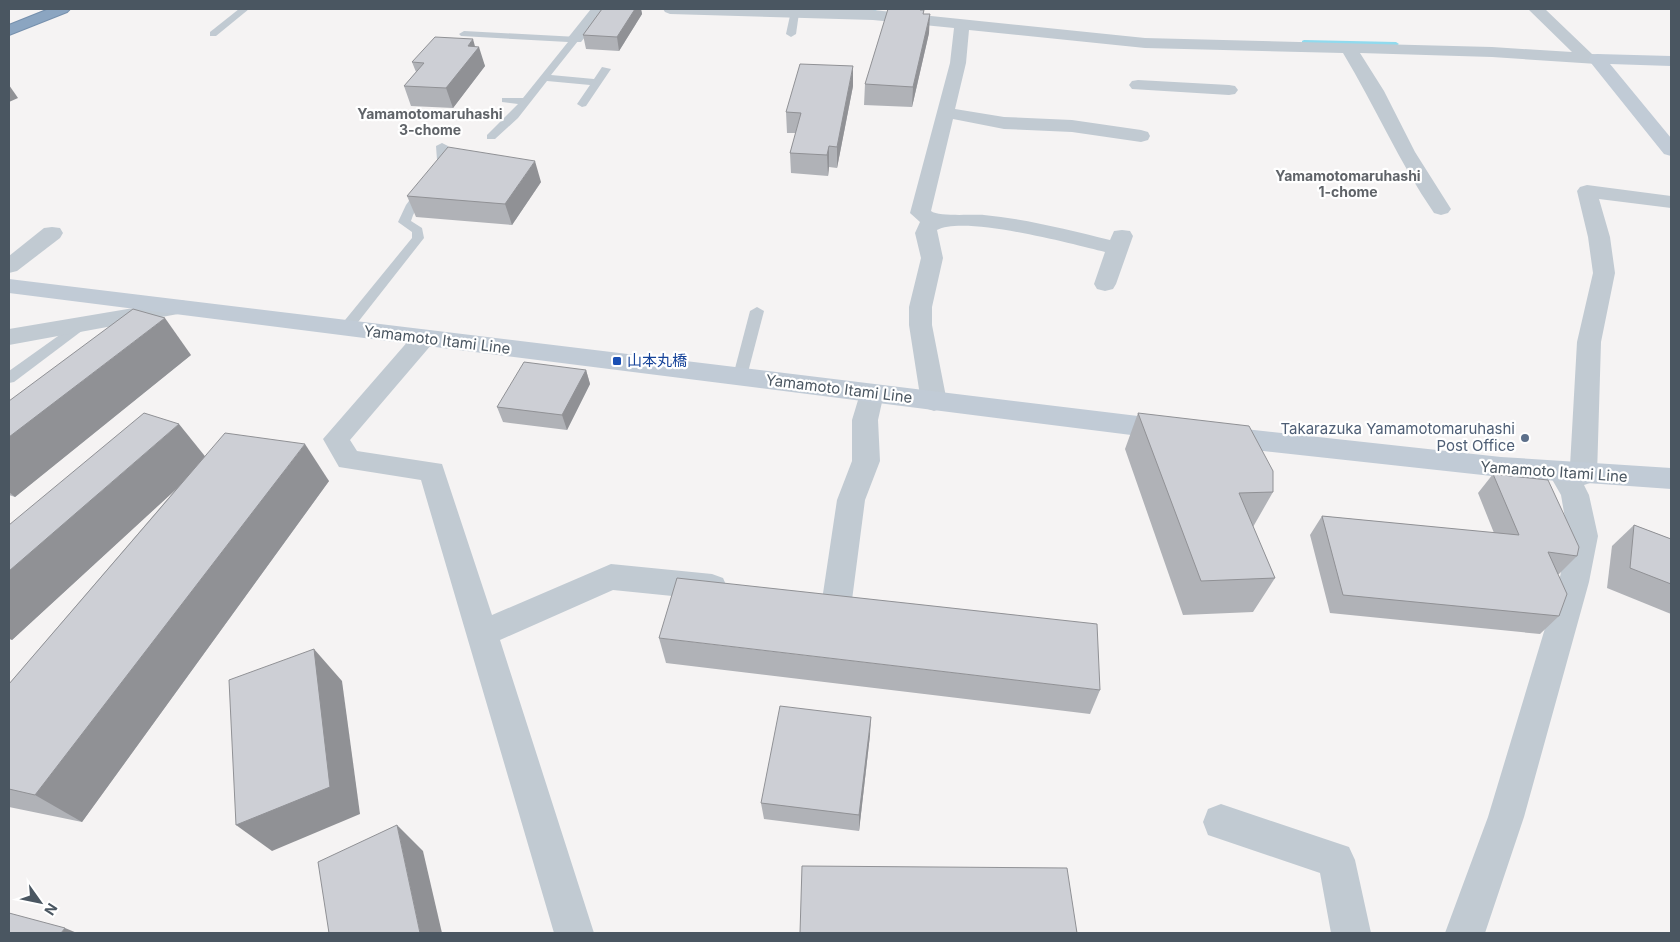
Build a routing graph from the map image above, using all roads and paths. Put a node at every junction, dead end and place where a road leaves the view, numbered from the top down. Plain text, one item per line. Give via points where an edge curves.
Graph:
1 (28, 9) edge
2 (62, 9) edge
3 (244, 9) edge
4 (599, 9) edge
5 (670, 9) edge
6 (1536, 9) edge
7 (794, 13) junction
8 (9, 16) edge
9 (962, 25) junction
10 (222, 26) junction
11 (236, 27) dead end
12 (9, 30) edge
13 (466, 32) dead end
14 (213, 34) dead end
15 (791, 34) dead end
16 (575, 39) junction
17 (1216, 46) junction
18 (1348, 48) junction
19 (1592, 58) junction
20 (1671, 61) edge
21 (606, 69) dead end
22 (545, 78) junction
23 (597, 82) junction
24 (1147, 83) dead end
25 (506, 100) dead end
26 (526, 101) junction
27 (582, 104) dead end
28 (947, 114) junction
29 (1141, 136) dead end
30 (491, 137) dead end
31 (442, 146) dead end
32 (1671, 150) edge
33 (1671, 202) edge
34 (1441, 209) dead end
35 (933, 222) junction
36 (52, 233) dead end
37 (9, 266) edge
38 (1106, 284) dead end
39 (9, 286) edge
40 (181, 307) junction
41 (757, 311) dead end
42 (82, 324) junction
43 (346, 328) junction
44 (9, 337) edge
45 (424, 338) junction
46 (740, 376) junction
47 (9, 378) edge
48 (871, 393) junction
49 (934, 402) junction
50 (1573, 474) junction
51 (1671, 479) edge
52 (739, 590) edge
53 (837, 600) edge
54 (484, 633) junction
55 (1221, 822) dead end
56 (574, 933) edge
57 (1351, 933) edge
58 (1465, 933) edge

1 - 8 highway
2 - 12 highway
3 - 10 lane
4 - 16 street
5 - 7 street
6 - 19 street
7 - 9 street via 873,16
7 - 15 lane
9 - 17 street via 1104,41
9 - 28 street
10 - 11 lane
10 - 14 lane
13 - 16 lane via 464,34
16 - 22 lane
17 - 18 street
17 - 24 street via 1230,94
18 - 19 street
18 - 34 street via 1375,91 1405,152
19 - 20 main road
19 - 32 main road
21 - 23 lane
22 - 23 lane
22 - 26 lane
23 - 27 lane
25 - 26 lane
26 - 30 lane
28 - 29 street via 1004,123 1072,126
28 - 35 street via 920,213
31 - 43 lane via 442,163 405,216 404,222 418,231 418,238
33 - 50 street via 1587,191 1604,273 1588,342
35 - 38 street via 941,218 968,220 1120,243
35 - 49 street via 928,226 926,237 932,251 920,314
36 - 37 street
39 - 40 main road, Yamamoto Itami Line
40 - 42 street
40 - 43 main road, Yamamoto Itami Line
41 - 46 lane
42 - 44 street
42 - 47 lane
43 - 45 main road, Yamamoto Itami Line
45 - 46 main road, Yamamoto Itami Line
45 - 54 street via 336,439 348,460 432,471
46 - 48 main road, Yamamoto Itami Line
48 - 49 main road, Yamamoto Itami Line
48 - 53 street via 865,420 866,461 851,500
49 - 50 main road, Yamamoto Itami Line via 1461,465
50 - 51 main road, Yamamoto Itami Line
50 - 58 street via 1583,536 1574,582 1506,817
52 - 54 street via 611,577
54 - 56 street
55 - 57 street via 1336,860

